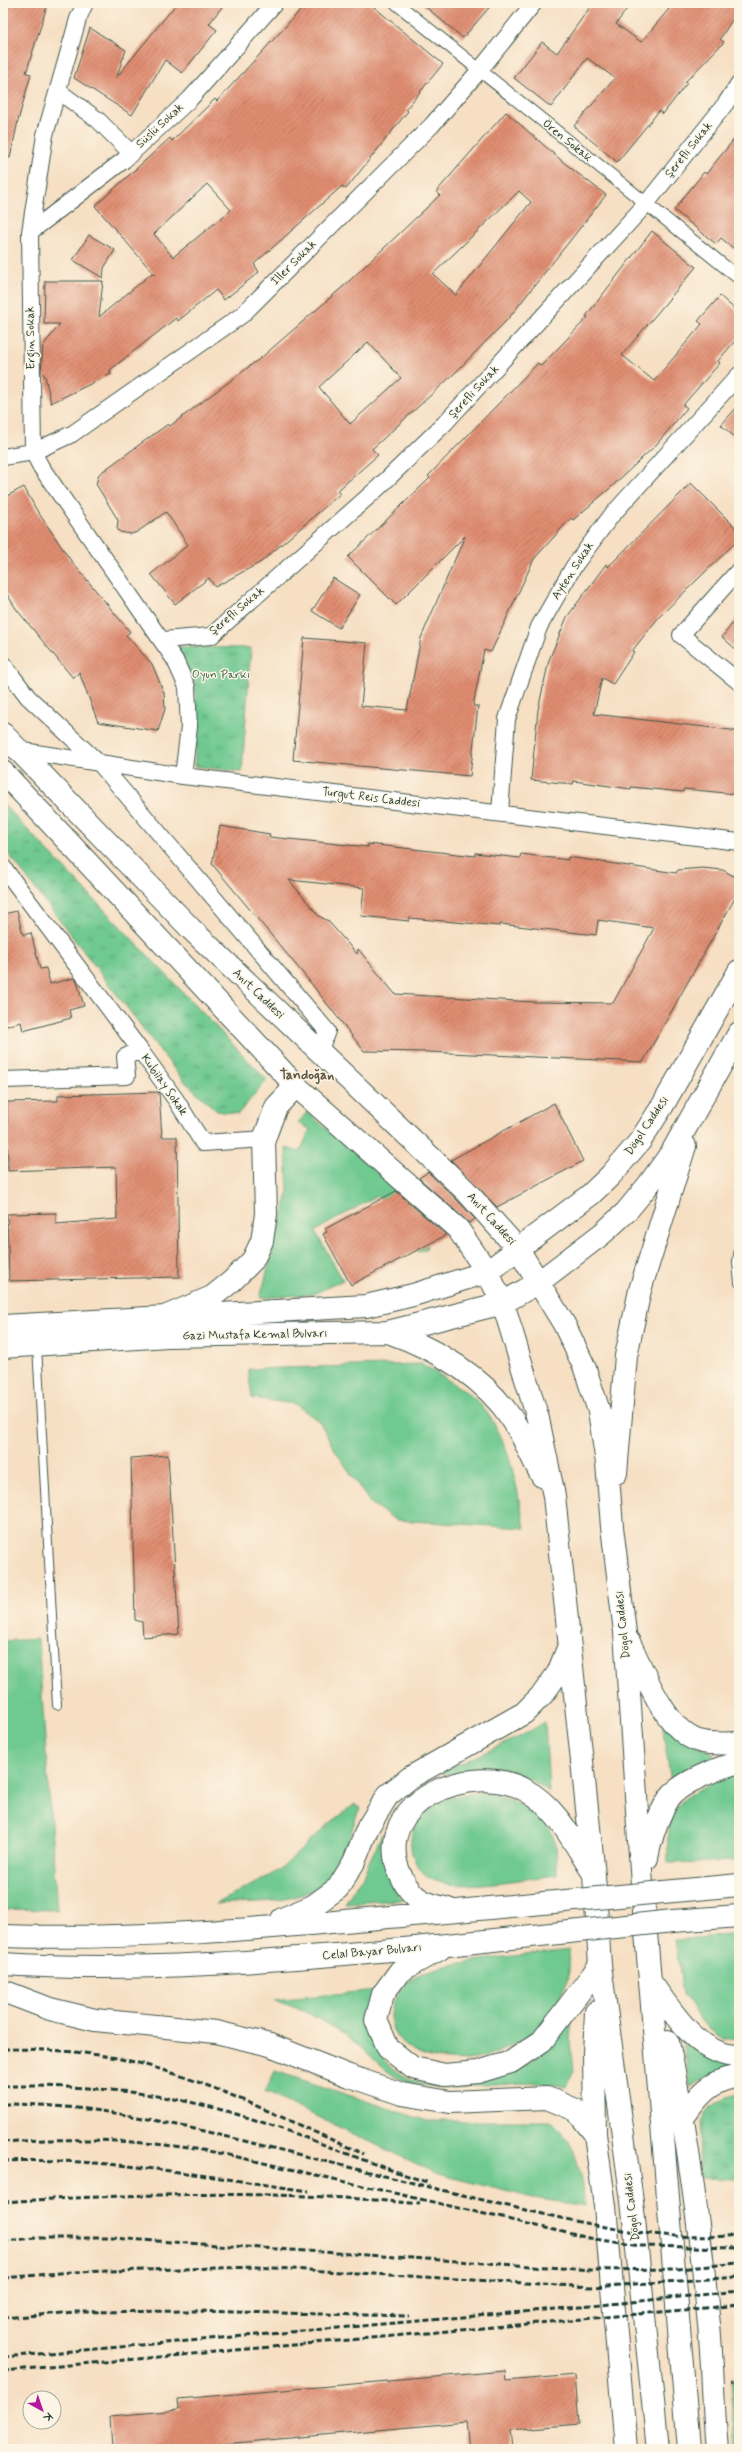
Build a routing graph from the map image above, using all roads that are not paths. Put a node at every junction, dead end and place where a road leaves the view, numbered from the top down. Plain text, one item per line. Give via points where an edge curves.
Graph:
1 (85, 3) edge
2 (275, 3) edge
3 (396, 3) edge
4 (534, 3) edge
5 (479, 71) junction
6 (739, 83) edge
7 (58, 91) junction
8 (131, 153) junction
9 (646, 204) junction
10 (30, 232) junction
11 (739, 278) edge
12 (739, 375) edge
13 (33, 452) junction
14 (3, 456) edge
15 (739, 570) edge
16 (163, 640) junction
17 (3, 664) edge
18 (739, 682) edge
19 (3, 734) edge
20 (10, 749) edge
21 (101, 764) junction
22 (3, 772) edge
23 (183, 776) junction
24 (500, 813) junction
25 (739, 842) edge
26 (3, 867) edge
27 (739, 971) edge
28 (739, 1033) edge
29 (140, 1050) junction
30 (319, 1053) junction
31 (3, 1080) edge
32 (296, 1086) junction
33 (696, 1112) junction
34 (264, 1139) junction
35 (518, 1249) junction
36 (739, 1249) edge
37 (487, 1272) junction
38 (539, 1282) junction
39 (739, 1283) edge
40 (503, 1303) junction
41 (167, 1316) junction
42 (3, 1326) edge
43 (388, 1332) junction
44 (37, 1345) junction
45 (3, 1347) edge
46 (554, 1496) junction
47 (612, 1527) junction
48 (625, 1632) junction
49 (569, 1646) junction
50 (58, 1705) dead end
51 (739, 1743) edge
52 (739, 1762) edge
53 (594, 1875) junction
54 (642, 1884) junction
55 (739, 1885) edge
56 (457, 1911) junction
57 (739, 1916) edge
58 (260, 1928) junction
59 (3, 1936) edge
60 (447, 1945) junction
61 (3, 1964) edge
62 (600, 1965) junction
63 (651, 1983) junction
64 (3, 1991) edge
65 (739, 2056) edge
66 (739, 2077) edge
67 (683, 2118) junction
68 (595, 2134) junction
69 (626, 2449) edge
70 (658, 2449) edge
71 (689, 2449) edge
72 (717, 2449) edge

1 - 7 street, Ergin Sokak
2 - 8 street, Süslü Sokak via 190,99
3 - 5 street, Ören Sokak
4 - 5 street, İller Sokak
5 - 9 street, Ören Sokak
5 - 13 street, İller Sokak via 432,125 242,315 72,434
6 - 9 street, Şerefli Sokak
7 - 8 street via 98,120
7 - 10 street, Ergin Sokak via 46,135
8 - 10 street, Süslü Sokak
9 - 11 street, Ören Sokak
9 - 16 street, Şerefli Sokak via 444,424 379,486 210,636
10 - 13 street, Ergin Sokak
12 - 24 street, Ayten Sokak via 611,516 574,566 539,627 507,718
13 - 14 street, İller Sokak
13 - 16 street, Ergin Sokak
15 - 18 street via 681,635
16 - 23 street, Ergin Sokak via 187,687 189,727
17 - 21 street via 28,697
19 - 20 main road, Anıt Caddesi
20 - 21 street, Turgut Reis Caddesi
20 - 30 main road, Anıt Caddesi
21 - 23 street, Turgut Reis Caddesi
21 - 30 street via 327,1031
22 - 32 main road
23 - 24 street, Turgut Reis Caddesi
24 - 25 street, Turgut Reis Caddesi
26 - 29 street
27 - 35 main road, Dögol Caddesi via 640,1141 590,1195
28 - 33 main road
29 - 31 street, Kubilay Sokak via 125,1057 127,1076
29 - 34 street, Kubilay Sokak via 203,1143
30 - 35 main road, Anıt Caddesi via 466,1191
32 - 34 main road via 276,1107
32 - 37 main road via 458,1229
33 - 38 main road via 649,1184 626,1212
33 - 47 main road via 640,1290 626,1356
34 - 41 main road via 266,1214 262,1241 253,1260 212,1297
35 - 37 main road, Dögol Caddesi
35 - 38 main road, Dögol Caddesi
36 - 39 lane
37 - 40 main road, Dögol Caddesi
37 - 41 main road, Gazi Mustafa Kemal Bulvarı via 413,1295 366,1306
38 - 40 main road
38 - 47 main road, Dögol Caddesi via 564,1324 584,1366 599,1411 607,1463
40 - 43 main road, Gazi Mustafa Kemal Bulvarı
40 - 46 main road, Dögol Caddesi via 538,1419
41 - 42 main road, Gazi Mustafa Kemal Bulvarı
43 - 44 main road, Gazi Mustafa Kemal Bulvarı via 167,1336
43 - 46 main road via 410,1340 448,1360 496,1399 512,1418
44 - 45 main road, Gazi Mustafa Kemal Bulvarı
44 - 50 lane
46 - 49 main road, Dögol Caddesi
47 - 48 main road, Dögol Caddesi
48 - 51 main road via 658,1700 680,1731 698,1741
48 - 54 main road, Dögol Caddesi
49 - 53 main road, Dögol Caddesi
49 - 58 main road via 558,1673 543,1694 524,1713 411,1776 388,1795 368,1827 354,1862 338,1888 313,1906
52 - 54 main road via 717,1768 671,1796 651,1834
53 - 56 main road via 557,1816 525,1790 490,1779 457,1782 431,1794 409,1810 396,1833 395,1861 406,1887 424,1902
53 - 62 main road, Dögol Caddesi
54 - 63 main road, Dögol Caddesi
55 - 56 main road, bridge
56 - 58 main road
57 - 60 main road, Celal Bayar Bulvarı, bridge via 673,1920
58 - 59 main road via 69,1938
60 - 61 main road, Celal Bayar Bulvarı via 248,1962 64,1968
60 - 62 main road via 400,1971 383,1994 376,2020 388,2048 413,2068 445,2075 478,2072 511,2062 542,2041
62 - 68 main road, Dögol Caddesi via 594,2053
62 - 70 main road, Dögol Caddesi via 632,2201
63 - 65 main road via 685,2027 703,2044 728,2056
63 - 67 main road, Dögol Caddesi via 668,2043
63 - 71 main road, Dögol Caddesi
64 - 68 main road via 50,2010 95,2020 216,2032 270,2045 402,2094 450,2102 547,2098 576,2110
66 - 67 main road via 713,2084 697,2097
67 - 72 main road, Dögol Caddesi via 709,2326
68 - 69 main road, Dögol Caddesi via 605,2206

